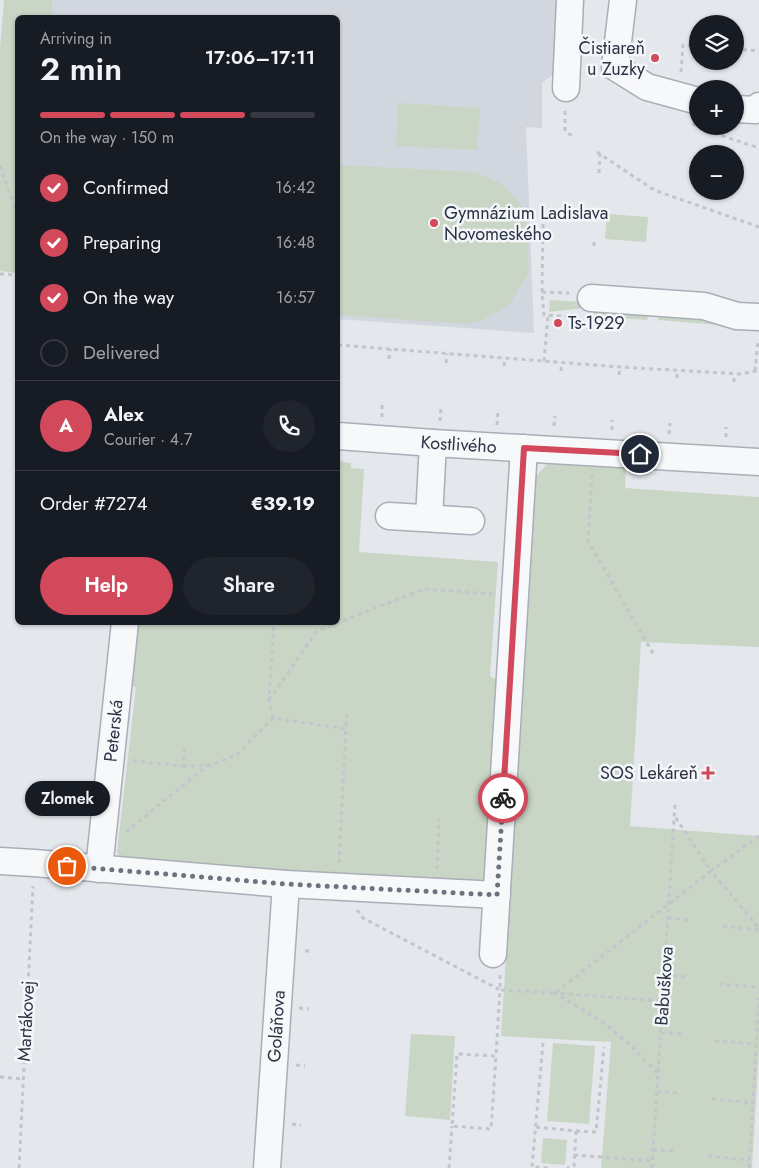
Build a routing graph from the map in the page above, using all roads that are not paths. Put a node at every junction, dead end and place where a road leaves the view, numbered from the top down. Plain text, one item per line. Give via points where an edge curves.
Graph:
1 (570, 0) edge
2 (624, 0) edge
3 (566, 88) road end
4 (684, 91) edge
5 (759, 106) edge
6 (744, 109) edge
7 (591, 298) dead end
8 (759, 317) edge
9 (436, 435) junction
10 (340, 436) edge
11 (524, 448) junction
12 (759, 462) edge
13 (389, 516) dead end
14 (429, 518) junction
15 (471, 521) dead end
16 (124, 625) edge
17 (100, 861) junction
18 (0, 862) edge
19 (286, 884) junction
20 (497, 895) junction
21 (493, 954) road end
22 (267, 1168) edge

1 - 3 street
2 - 4 street via 616,67 647,87
5 - 6 street via 755,110
7 - 8 street via 704,306 738,316
9 - 10 street, Kostlivého
9 - 11 street, Kostlivého
9 - 14 street
11 - 12 street, Kostlivého
11 - 20 street
13 - 14 street
14 - 15 street
16 - 17 street, Peterská
17 - 18 street
17 - 19 street
19 - 20 street
19 - 22 street, Goláňova
20 - 21 street

